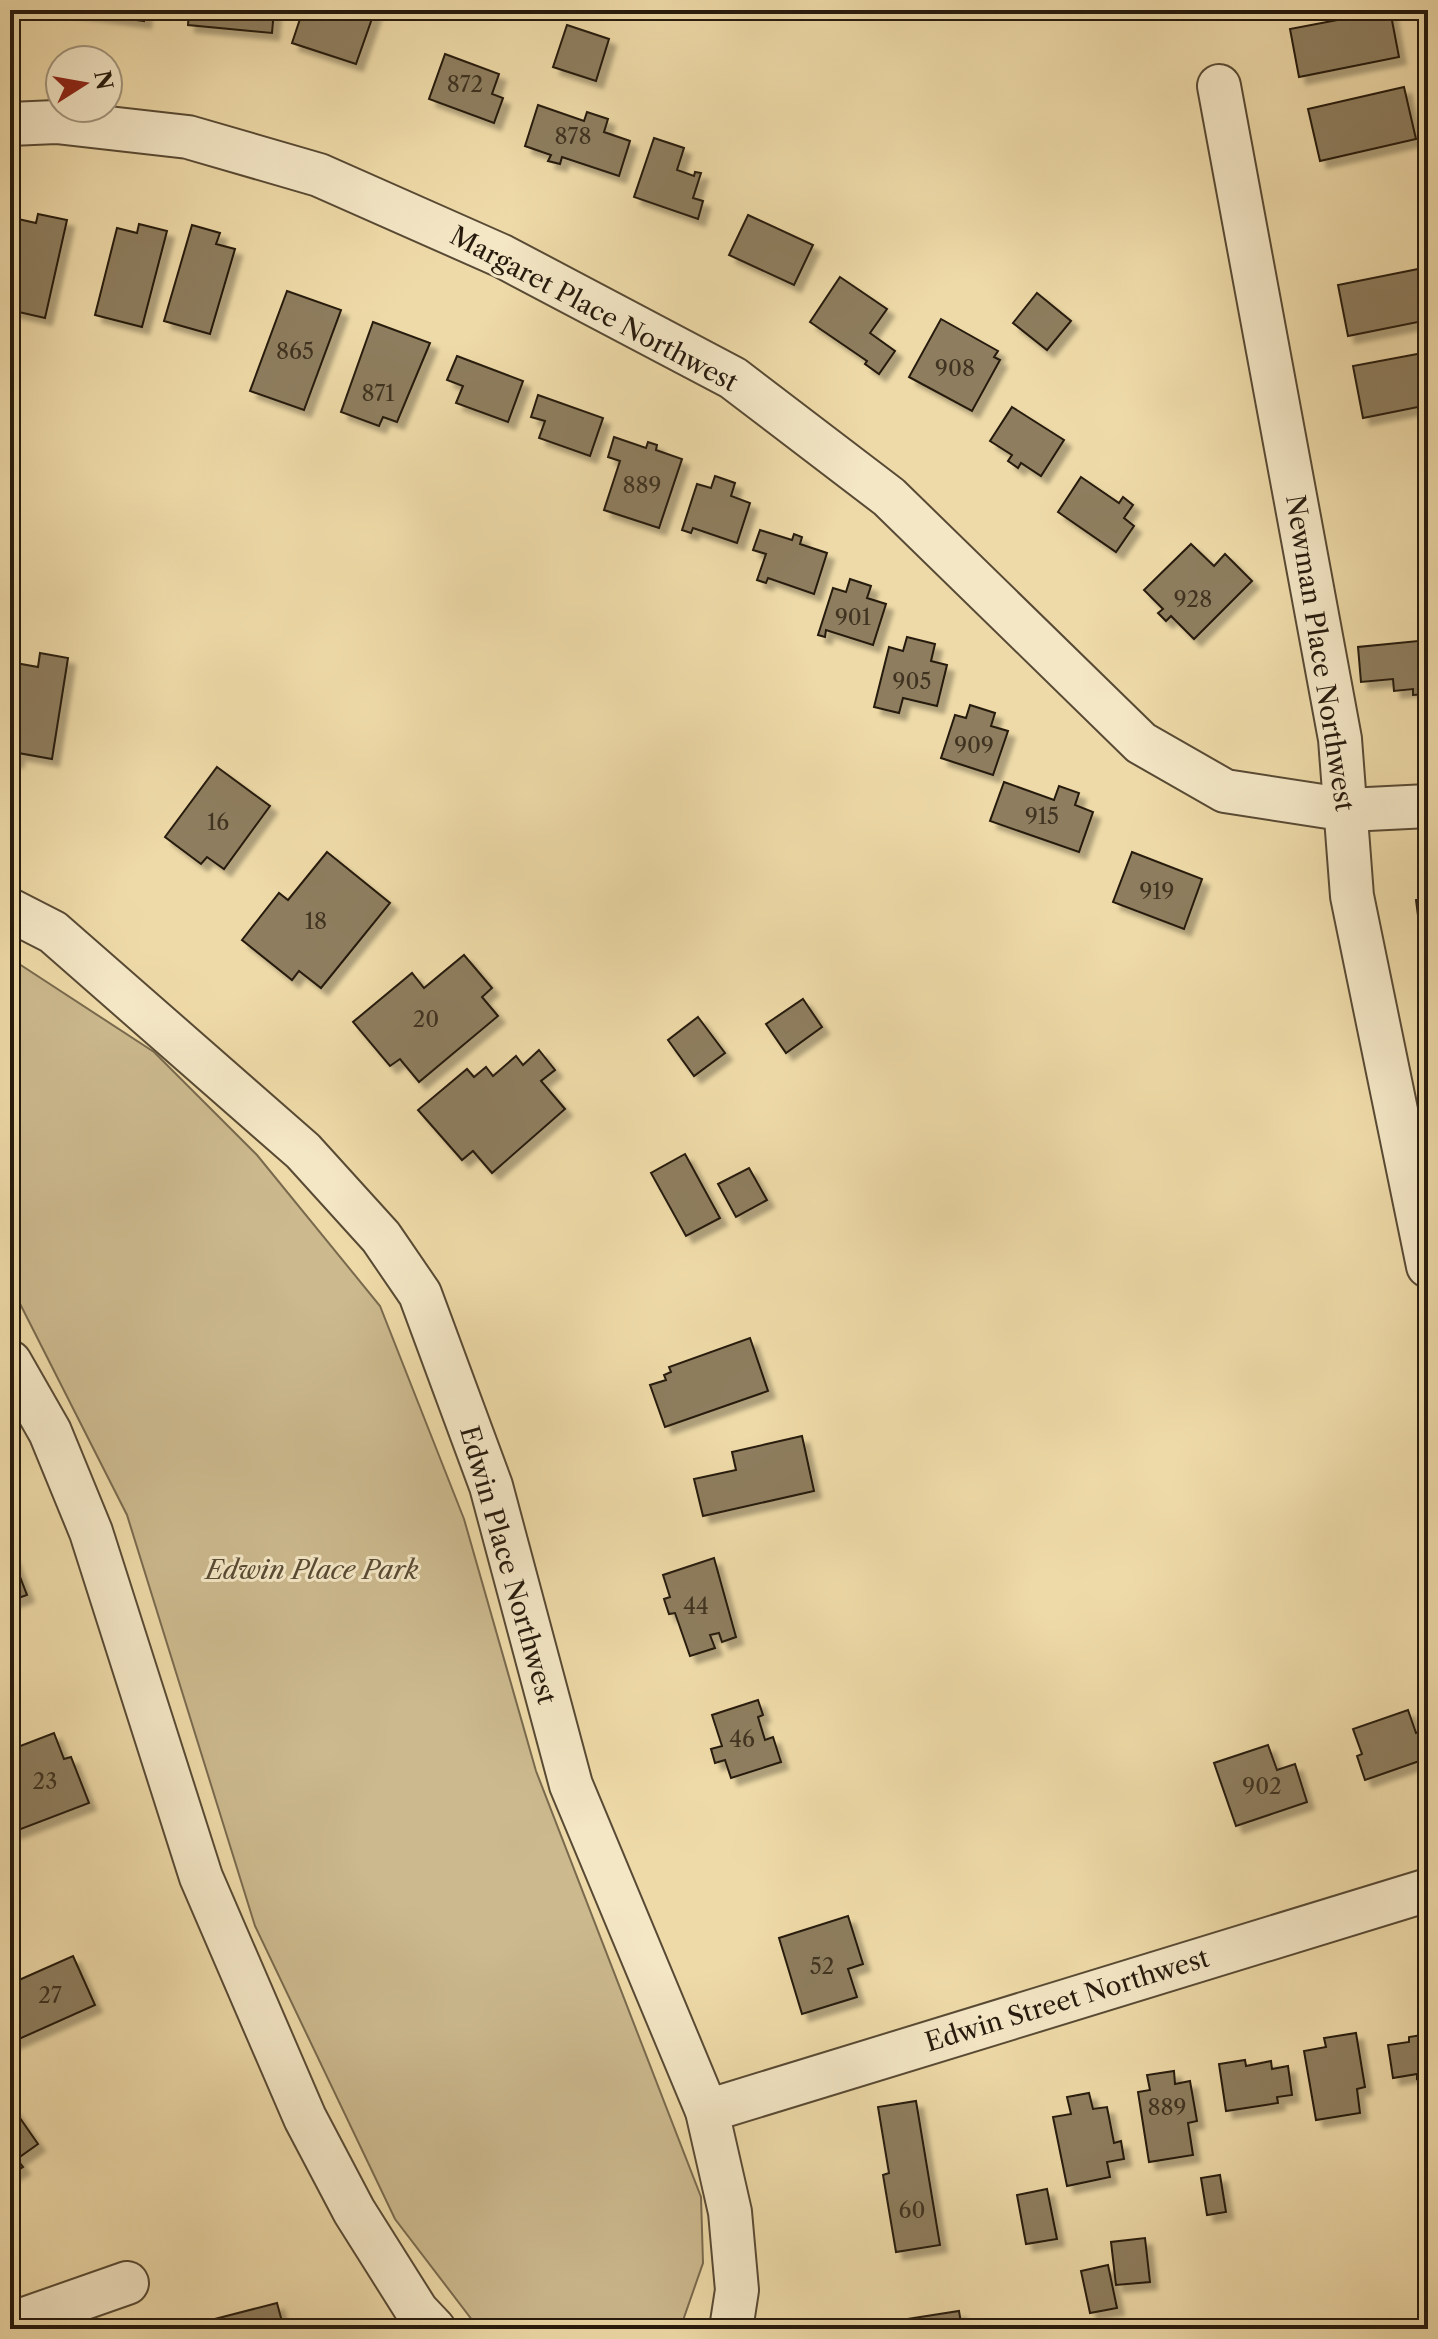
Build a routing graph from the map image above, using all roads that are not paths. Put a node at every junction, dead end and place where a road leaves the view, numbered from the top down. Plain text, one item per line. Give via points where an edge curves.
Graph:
1 (1219, 86) dead end
2 (10, 124) edge
3 (1428, 806) edge
4 (1348, 810) junction
5 (10, 910) edge
6 (1428, 1266) edge
7 (10, 1362) edge
8 (1428, 1890) edge
9 (707, 2111) junction
10 (127, 2283) dead end
11 (10, 2324) edge
12 (434, 2329) edge
13 (731, 2329) edge

1 - 4 street, Newman Place Northwest via 1340,739
2 - 4 street, Margaret Place Northwest via 56,122 188,137 319,175 502,256 733,378 889,497 1141,743 1225,791
3 - 4 street, Margaret Place Northwest
4 - 6 street, Newman Place Northwest via 1352,896
5 - 9 street, Edwin Place Northwest via 53,932 303,1151 381,1237 420,1294 491,1486 571,1785
7 - 12 street via 50,1432 91,1532 201,1877 305,2118 354,2211
8 - 9 street, Edwin Street Northwest
9 - 13 street, Edwin Place Northwest via 730,2212 737,2290
10 - 11 street

